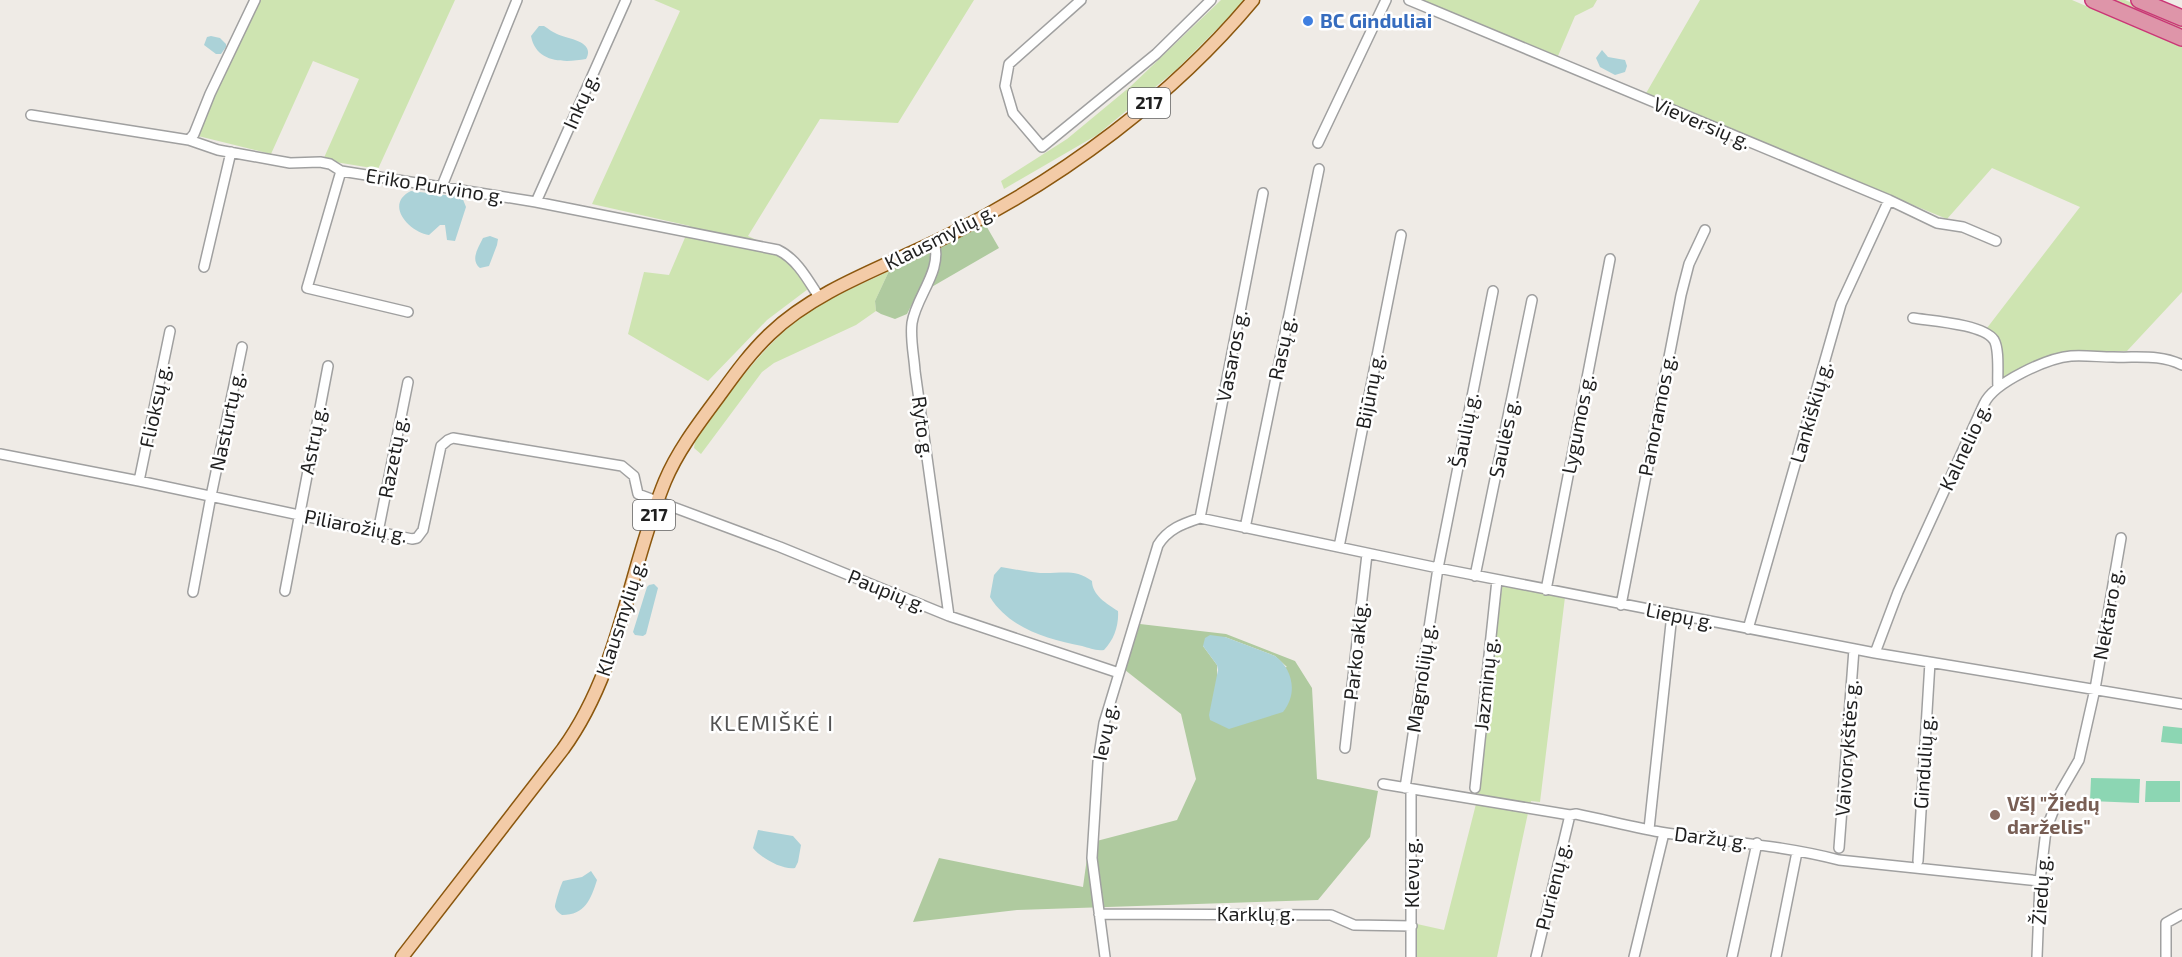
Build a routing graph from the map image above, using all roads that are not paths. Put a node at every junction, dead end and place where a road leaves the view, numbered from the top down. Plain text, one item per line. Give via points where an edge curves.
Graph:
1 (255, 0) edge
2 (517, 0) edge
3 (626, 0) edge
4 (1081, 0) edge
5 (1210, 0) edge
6 (1254, 0) edge
7 (1386, 0) edge
8 (1409, 0) edge
9 (2093, 0) edge
10 (2139, 0) edge
11 (2182, 18) edge
12 (2182, 38) edge
13 (31, 115) dead end
14 (189, 140) junction
15 (1318, 143) dead end
16 (231, 152) junction
17 (1319, 169) dead end
18 (341, 171) junction
19 (442, 186) junction
20 (1263, 193) dead end
21 (1889, 200) junction
22 (536, 202) junction
23 (1705, 230) dead end
24 (1401, 235) dead end
25 (1996, 241) dead end
26 (934, 242) junction
27 (1610, 259) dead end
28 (204, 267) dead end
29 (1493, 291) dead end
30 (819, 297) junction
31 (1532, 300) dead end
32 (408, 312) dead end
33 (1913, 318) dead end
34 (170, 330) dead end
35 (242, 347) dead end
36 (2182, 365) edge
37 (328, 366) dead end
38 (408, 382) dead end
39 (1998, 387) junction
40 (0, 454) edge
41 (139, 481) junction
42 (211, 496) junction
43 (658, 501) junction
44 (298, 514) junction
45 (1200, 518) junction
46 (1245, 528) junction
47 (378, 532) junction
48 (2121, 538) dead end
49 (1339, 548) junction
50 (1367, 554) junction
51 (1438, 568) junction
52 (1475, 576) junction
53 (1497, 580) junction
54 (1546, 590) junction
55 (285, 591) dead end
56 (193, 592) dead end
57 (1621, 605) junction
58 (1672, 614) junction
59 (949, 616) junction
60 (1748, 628) junction
61 (1854, 649) junction
62 (1875, 653) junction
63 (1930, 662) junction
64 (1119, 673) junction
65 (2095, 689) junction
66 (2182, 704) edge
67 (1345, 748) dead end
68 (1383, 784) dead end
69 (1476, 788) dead end
70 (1408, 789) junction
71 (1570, 815) junction
72 (1649, 829) junction
73 (1664, 832) junction
74 (1757, 843) junction
75 (1839, 848) dead end
76 (1797, 852) junction
77 (1918, 861) dead end
78 (2040, 881) junction
79 (1099, 914) junction
80 (2182, 914) edge
81 (1412, 926) junction
82 (402, 957) edge
83 (1105, 957) edge
84 (1411, 957) edge
85 (1536, 957) edge
86 (1634, 957) edge
87 (1731, 957) edge
88 (1776, 957) edge
89 (2037, 957) edge
90 (2166, 957) edge

1 - 14 street
2 - 19 street
3 - 22 street, Inkų g.
4 - 5 street via 1009,64 1005,86 1013,113 1042,147 1156,54
6 - 26 main road, Klausmylių g. / 217 via 1223,35 1118,129 1030,189
7 - 15 street
8 - 21 street, Vieversių g.
9 - 12 highway
10 - 11 highway
13 - 14 street, Eriko Purvino g.
14 - 16 street, Eriko Purvino g.
16 - 18 street, Eriko Purvino g. via 290,164 320,162
16 - 28 street
17 - 46 street, Rasų g.
18 - 19 street, Eriko Purvino g.
18 - 32 street via 307,288
19 - 22 street, Eriko Purvino g.
20 - 45 street, Vasaros g.
21 - 25 street, Vieversių g. via 1937,223 1963,227
21 - 60 street, Lankiškių g. via 1841,304
22 - 30 street, Eriko Purvino g. via 778,250 794,261
23 - 57 street, Panoramos g. via 1689,264 1681,295
24 - 49 street, Bijūnų g.
26 - 30 main road, Klausmylių g. / 217
26 - 59 street, Ryto g. via 936,260 915,314 912,333
27 - 54 street, Lygumos g.
29 - 51 street, Šaulių g.
30 - 43 main road, Klausmylių g. / 217 via 782,323 745,361 680,451
31 - 52 street, Saulės g.
33 - 39 street via 1985,332 1996,348
34 - 41 street, Flioksų g.
35 - 42 street, Nasturtų g.
36 - 39 street, Kalnelio g. via 2153,356 2071,356 2050,361
37 - 44 street, Astrų g.
38 - 47 street, Razetų g.
39 - 62 street, Kalnelio g. via 1986,399 1898,592
40 - 41 street, Piliarožių g.
41 - 42 street, Piliarožių g.
42 - 44 street, Piliarožių g.
42 - 56 street, Nasturtų g.
43 - 47 street, Piliarožių g. via 638,494 634,476 622,466 453,438 441,446 421,535 412,539
43 - 59 street, Paupių g.
43 - 82 main road, Klausmylių g. / 217 via 605,671 585,717
44 - 47 street, Piliarožių g.
44 - 55 street, Astrų g.
45 - 46 street, Liepų g.
45 - 64 street, Ievų g. via 1170,531 1158,545
46 - 49 street, Liepų g.
48 - 65 street, Nektaro g.
49 - 50 street, Liepų g.
50 - 51 street, Liepų g.
50 - 67 street, Parko aklg.
51 - 52 street, Liepų g.
51 - 70 street, Magnolijų g.
52 - 53 street, Liepų g.
53 - 54 street, Liepų g.
53 - 69 street, Jazminų g.
54 - 57 street, Liepų g.
57 - 58 street, Liepų g.
58 - 60 street, Liepų g.
58 - 72 street
59 - 64 street, Paupių g.
60 - 61 street, Liepų g.
61 - 62 street, Liepų g.
61 - 75 street, Vaivorykštės g.
62 - 63 street, Liepų g.
63 - 65 street, Liepų g.
63 - 77 street, Gindulių g.
64 - 79 street, Ievų g. via 1104,723 1098,762 1092,858
65 - 66 street, Liepų g.
65 - 78 street, Žiedų g. via 2079,760 2048,821
68 - 70 street, Daržų g.
70 - 71 street, Daržų g.
70 - 81 street, Klevų g.
71 - 72 street, Daržų g. via 1576,813
71 - 85 street, Purienų g.
72 - 73 street, Daržų g.
73 - 74 street, Daržų g.
73 - 86 street
74 - 76 street, Daržų g.
74 - 87 street
76 - 78 street, Daržų g.
76 - 88 street
78 - 89 street, Žiedų g.
79 - 81 street, Karklų g. via 1331,915 1354,925
79 - 83 street, Ievų g.
80 - 90 street via 2166,923
81 - 84 street, Klevų g.

